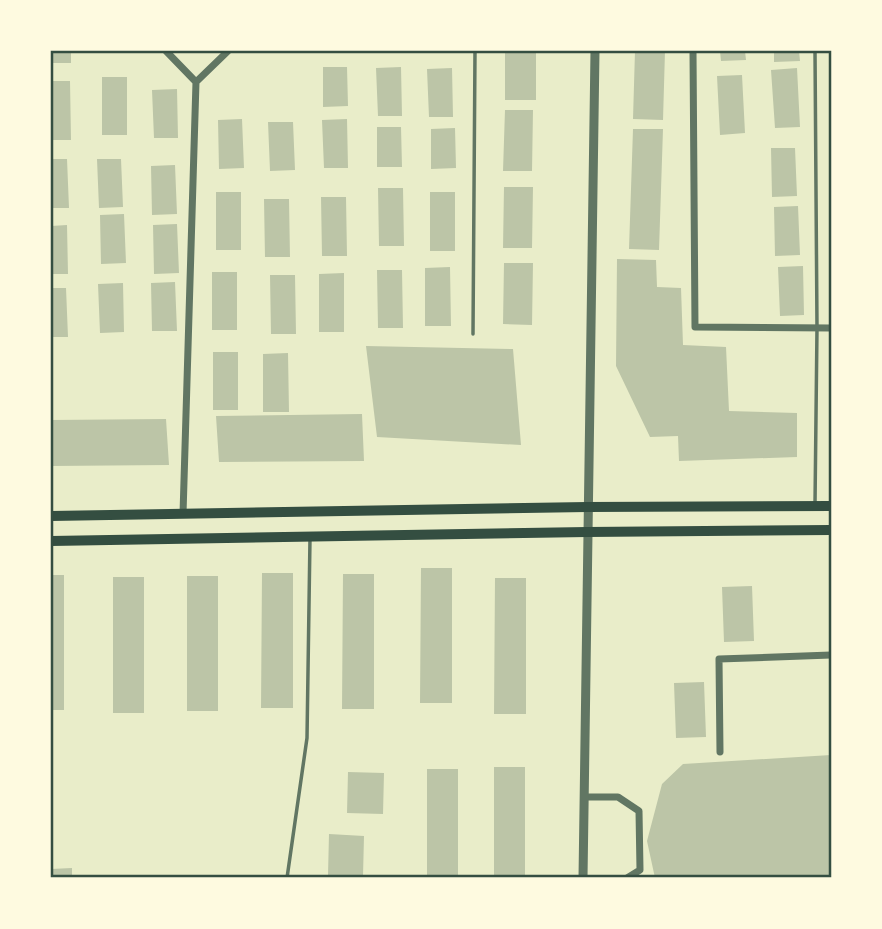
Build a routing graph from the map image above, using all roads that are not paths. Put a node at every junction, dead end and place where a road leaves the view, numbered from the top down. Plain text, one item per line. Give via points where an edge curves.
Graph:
1 (166, 51) edge
2 (228, 51) edge
3 (475, 51) edge
4 (595, 51) edge
5 (693, 51) edge
6 (815, 51) edge
7 (196, 82) junction
8 (817, 328) junction
9 (831, 328) edge
10 (473, 334) dead end
11 (815, 506) junction
12 (831, 506) edge
13 (587, 507) junction
14 (51, 509) edge
15 (183, 514) junction
16 (51, 516) edge
17 (68, 516) junction
18 (831, 530) edge
19 (587, 532) junction
20 (310, 536) junction
21 (51, 541) edge
22 (831, 655) edge
23 (720, 752) dead end
24 (583, 797) junction
25 (287, 878) edge
26 (583, 878) edge
27 (626, 878) edge

1 - 7 street
2 - 7 street
3 - 10 lane
4 - 13 street
5 - 8 street via 695,327
6 - 8 lane
7 - 15 street
8 - 9 street
8 - 11 lane
11 - 12 main road
11 - 13 main road
13 - 15 main road
13 - 19 street
14 - 17 main road
15 - 17 main road
16 - 17 main road
18 - 19 main road
19 - 20 main road
19 - 24 street
20 - 21 main road
20 - 25 lane via 307,738
22 - 23 street via 719,659
24 - 26 street
24 - 27 street via 618,797 639,811 640,870

